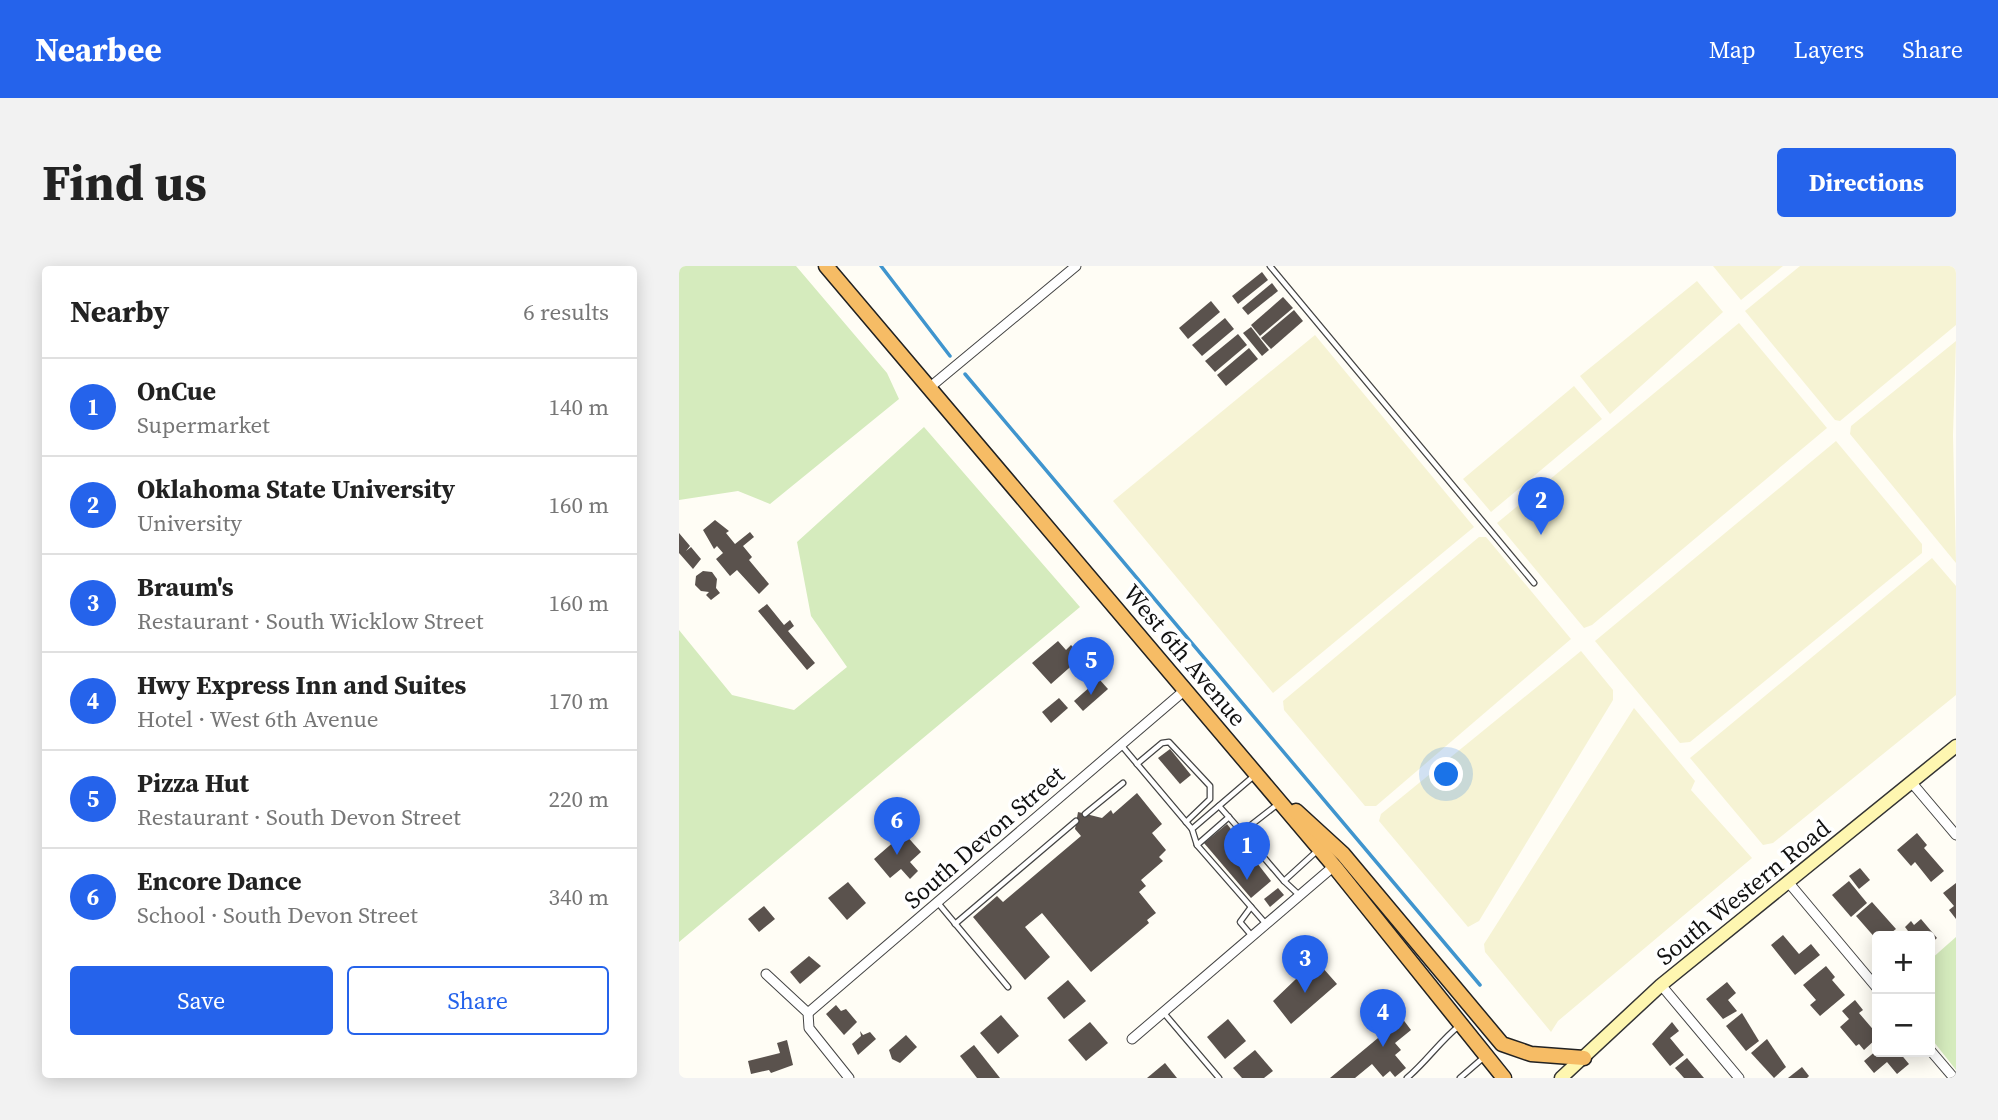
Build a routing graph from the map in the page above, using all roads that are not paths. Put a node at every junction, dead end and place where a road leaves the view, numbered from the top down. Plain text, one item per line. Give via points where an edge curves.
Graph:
1 (826, 266) edge
2 (1076, 266) edge
3 (1270, 266) edge
4 (929, 388) junction
5 (1534, 583) dead end
6 (1185, 691) junction
7 (1121, 745) junction
8 (1956, 746) edge
9 (1137, 764) junction
10 (1256, 775) junction
11 (1123, 783) dead end
12 (1912, 783) junction
13 (1279, 803) junction
14 (1219, 806) junction
15 (1085, 814) dead end
16 (1229, 817) junction
17 (1076, 821) dead end
18 (1185, 822) junction
19 (1192, 829) junction
20 (1242, 832) junction
21 (1956, 835) edge
22 (1237, 836) dead end
23 (1252, 844) junction
24 (1196, 845) junction
25 (1247, 849) dead end
26 (1319, 849) junction
27 (1214, 855) dead end
28 (1209, 859) junction
29 (1334, 866) junction
30 (1283, 881) junction
31 (1789, 883) junction
32 (1300, 895) junction
33 (937, 903) junction
34 (1251, 907) junction
35 (955, 924) junction
36 (1266, 924) junction
37 (1252, 936) junction
38 (766, 974) dead end
39 (1872, 982) edge
40 (1661, 985) junction
41 (1008, 987) dead end
42 (1163, 1012) junction
43 (808, 1013) junction
44 (1461, 1025) junction
45 (1132, 1040) dead end
46 (1486, 1055) junction
47 (1935, 1056) edge
48 (1584, 1058) junction
49 (849, 1078) edge
50 (1219, 1078) edge
51 (1407, 1078) edge
52 (1460, 1078) edge
53 (1504, 1078) edge
54 (1561, 1078) edge
55 (1739, 1078) edge
56 (1954, 1078) edge

1 - 4 highway, West 6th Avenue
2 - 4 street
3 - 5 lane
4 - 6 highway, West 6th Avenue
6 - 7 street, South Devon Street
6 - 10 highway, West 6th Avenue
7 - 9 lane
7 - 33 street, South Devon Street
8 - 12 main road, South Western Road
9 - 18 lane
9 - 18 lane via 1169,742 1210,786 1210,799
10 - 13 highway, West 6th Avenue
10 - 14 lane
10 - 48 highway via 1343,854 1502,1044 1531,1054
11 - 15 lane
12 - 21 street
12 - 31 main road, South Western Road
13 - 20 lane
13 - 26 highway, West 6th Avenue
14 - 16 lane
14 - 19 lane
16 - 20 lane
16 - 24 lane
17 - 35 lane
18 - 19 lane
19 - 24 lane
20 - 22 lane
20 - 23 lane
23 - 25 lane
23 - 30 lane
24 - 28 lane
26 - 29 highway, West 6th Avenue
26 - 30 lane
27 - 28 lane
28 - 34 lane
29 - 32 street
29 - 44 highway, West 6th Avenue
30 - 32 lane
31 - 39 street
31 - 40 main road, South Western Road
32 - 36 street
33 - 35 lane
33 - 43 street, South Devon Street
34 - 36 lane
34 - 37 lane via 1240,922
35 - 41 lane
36 - 37 street
37 - 42 street
38 - 43 street
40 - 48 main road, South Western Road
40 - 55 street
42 - 45 street
42 - 50 lane
43 - 49 street via 809,1028
44 - 46 highway, West 6th Avenue
44 - 51 lane
46 - 52 lane
46 - 53 highway, West 6th Avenue
47 - 56 street
48 - 54 main road, South Western Road

